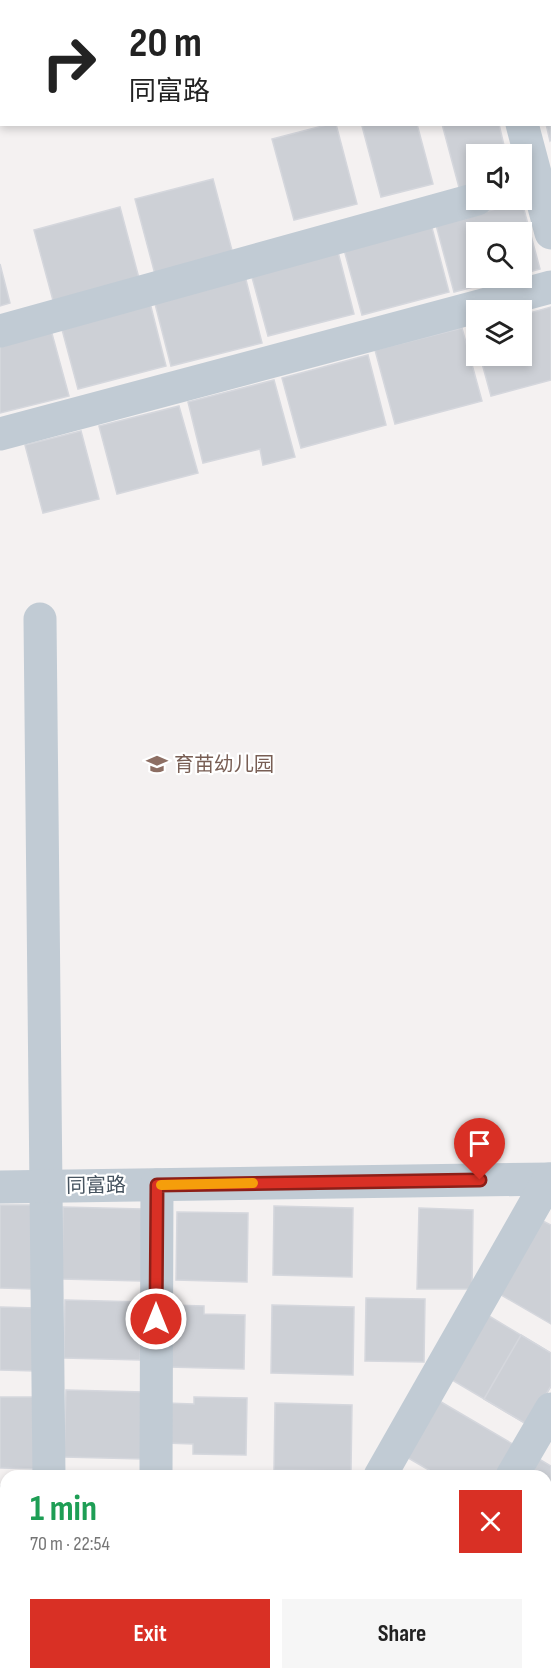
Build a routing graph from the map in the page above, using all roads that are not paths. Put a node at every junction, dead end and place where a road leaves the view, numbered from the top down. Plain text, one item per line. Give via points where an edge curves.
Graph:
1 (522, 126) edge
2 (525, 144) edge
3 (532, 190) edge
4 (466, 202) edge
5 (551, 233) edge
6 (551, 287) edge
7 (0, 331) edge
8 (0, 434) edge
9 (40, 619) dead end
10 (550, 1179) edge
11 (157, 1185) junction
12 (48, 1186) junction
13 (0, 1187) edge
14 (551, 1409) edge
15 (49, 1470) edge
16 (156, 1470) edge
17 (383, 1470) edge
18 (515, 1470) edge

1 - 2 street
3 - 5 street
4 - 7 street
6 - 8 street
9 - 12 street
10 - 11 street, 同富路
10 - 17 street
11 - 12 street, 同富路
11 - 16 street
12 - 13 street, 同富路
12 - 15 street
14 - 18 street

